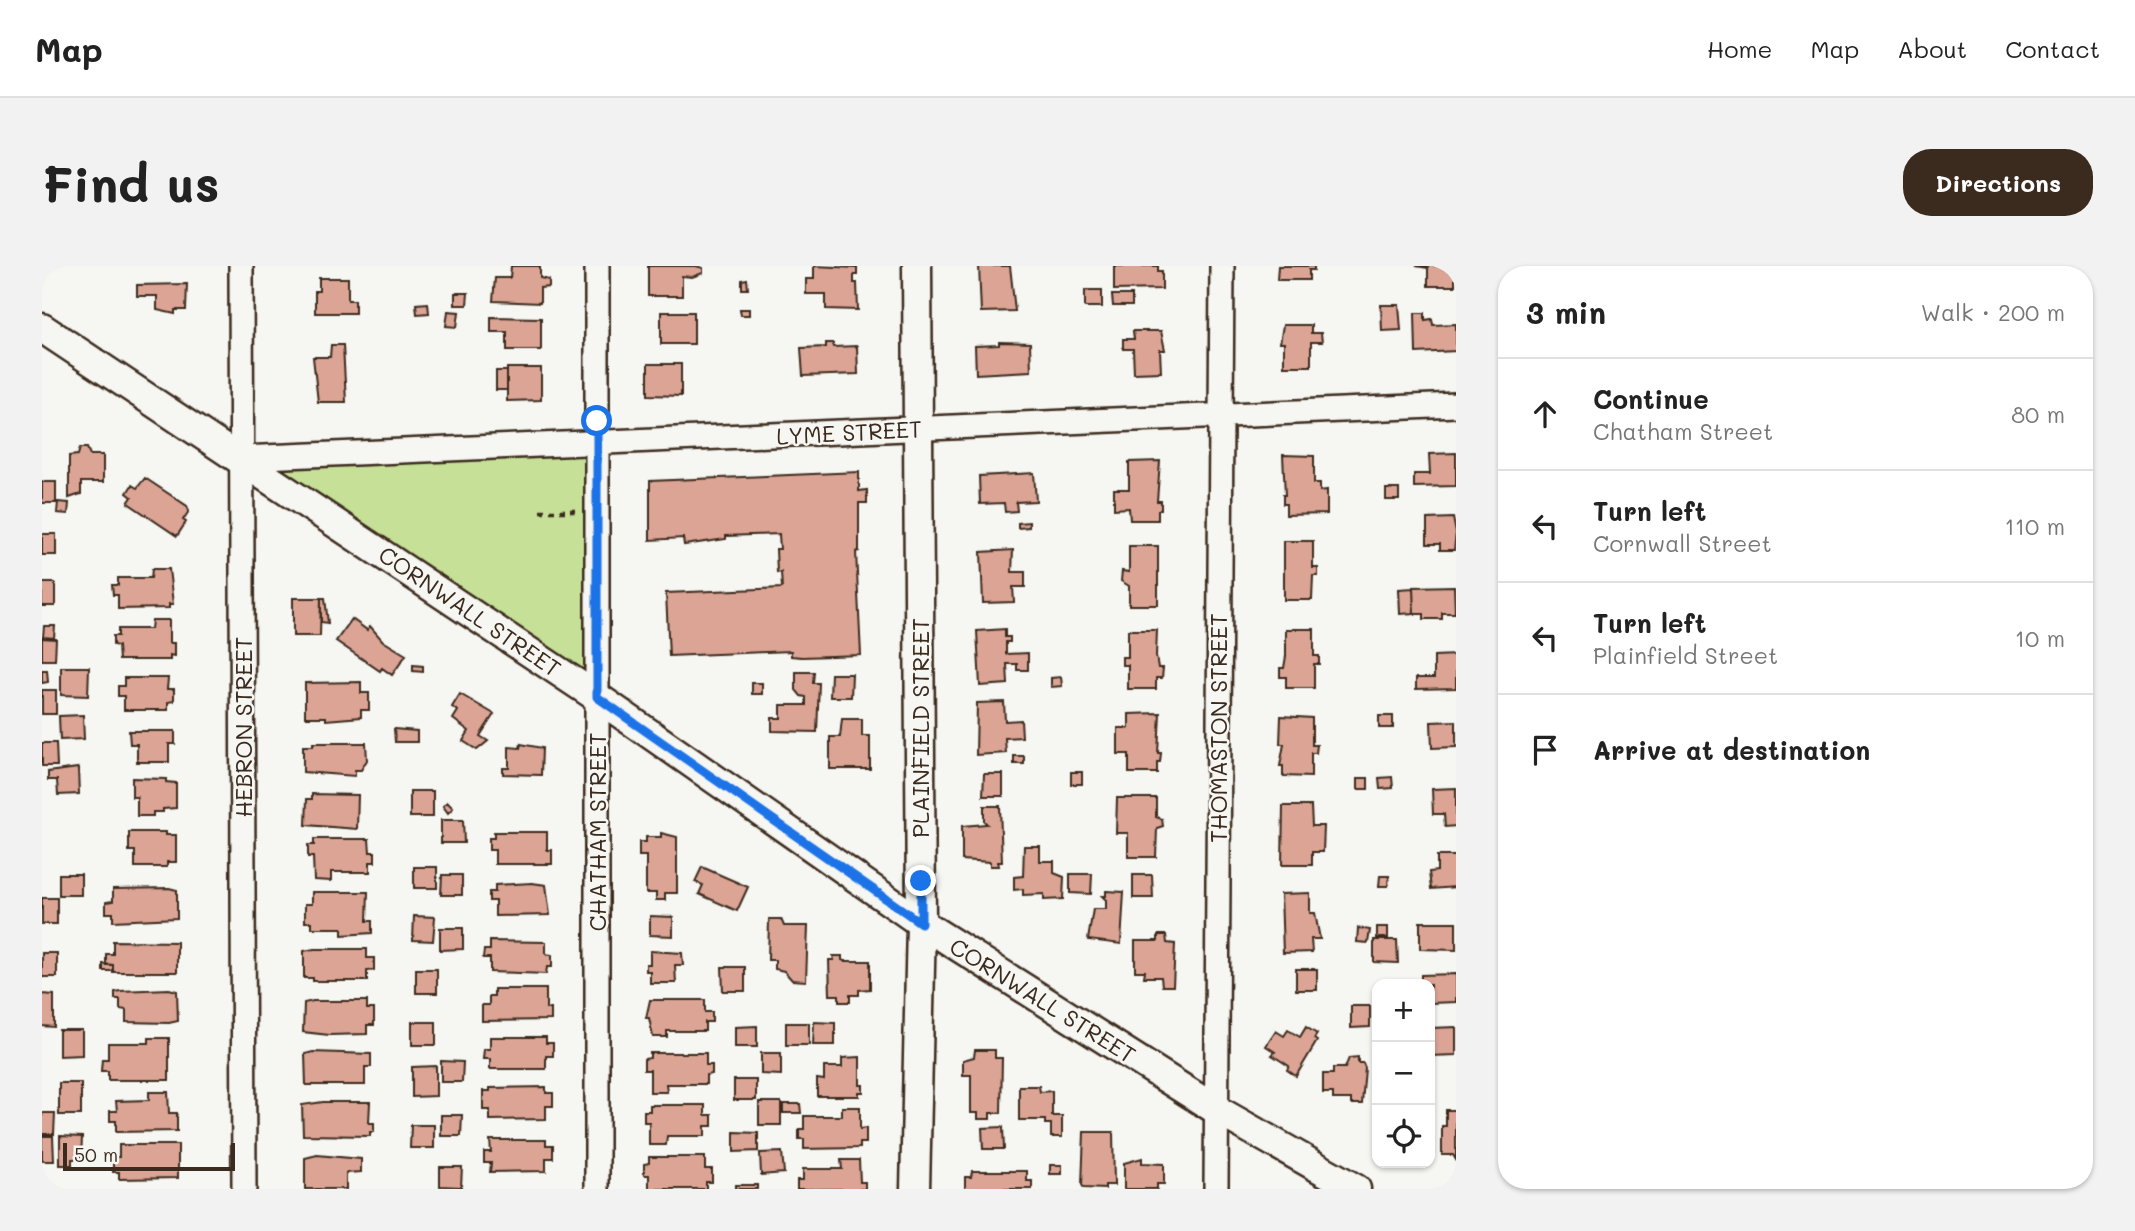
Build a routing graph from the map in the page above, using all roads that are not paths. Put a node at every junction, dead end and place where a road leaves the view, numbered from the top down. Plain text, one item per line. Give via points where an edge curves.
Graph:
1 (241, 266) edge
2 (597, 266) edge
3 (917, 266) edge
4 (1222, 266) edge
5 (42, 328) edge
6 (1456, 405) edge
7 (1221, 415) junction
8 (917, 429) junction
9 (598, 444) junction
10 (242, 458) junction
11 (597, 697) junction
12 (921, 923) junction
13 (1215, 1110) junction
14 (244, 1189) edge
15 (597, 1189) edge
16 (915, 1189) edge
17 (1216, 1189) edge
18 (1356, 1189) edge

1 - 10 street, HEBRON STREET
2 - 9 street, CHATHAM STREET
3 - 8 street, PLAINFIELD STREET
4 - 7 street, THOMASTON STREET
5 - 10 street, CORNWALL STREET
6 - 7 street, LYME STREET
7 - 8 street, LYME STREET
7 - 13 street, THOMASTON STREET
8 - 9 street, LYME STREET
8 - 12 street, PLAINFIELD STREET
9 - 10 street, LYME STREET
9 - 11 street, CHATHAM STREET
10 - 11 street, CORNWALL STREET
10 - 14 street, HEBRON STREET
11 - 12 street, CORNWALL STREET
11 - 15 street, CHATHAM STREET
12 - 13 street, CORNWALL STREET
12 - 16 street, PLAINFIELD STREET
13 - 17 street, THOMASTON STREET
13 - 18 street, CORNWALL STREET

